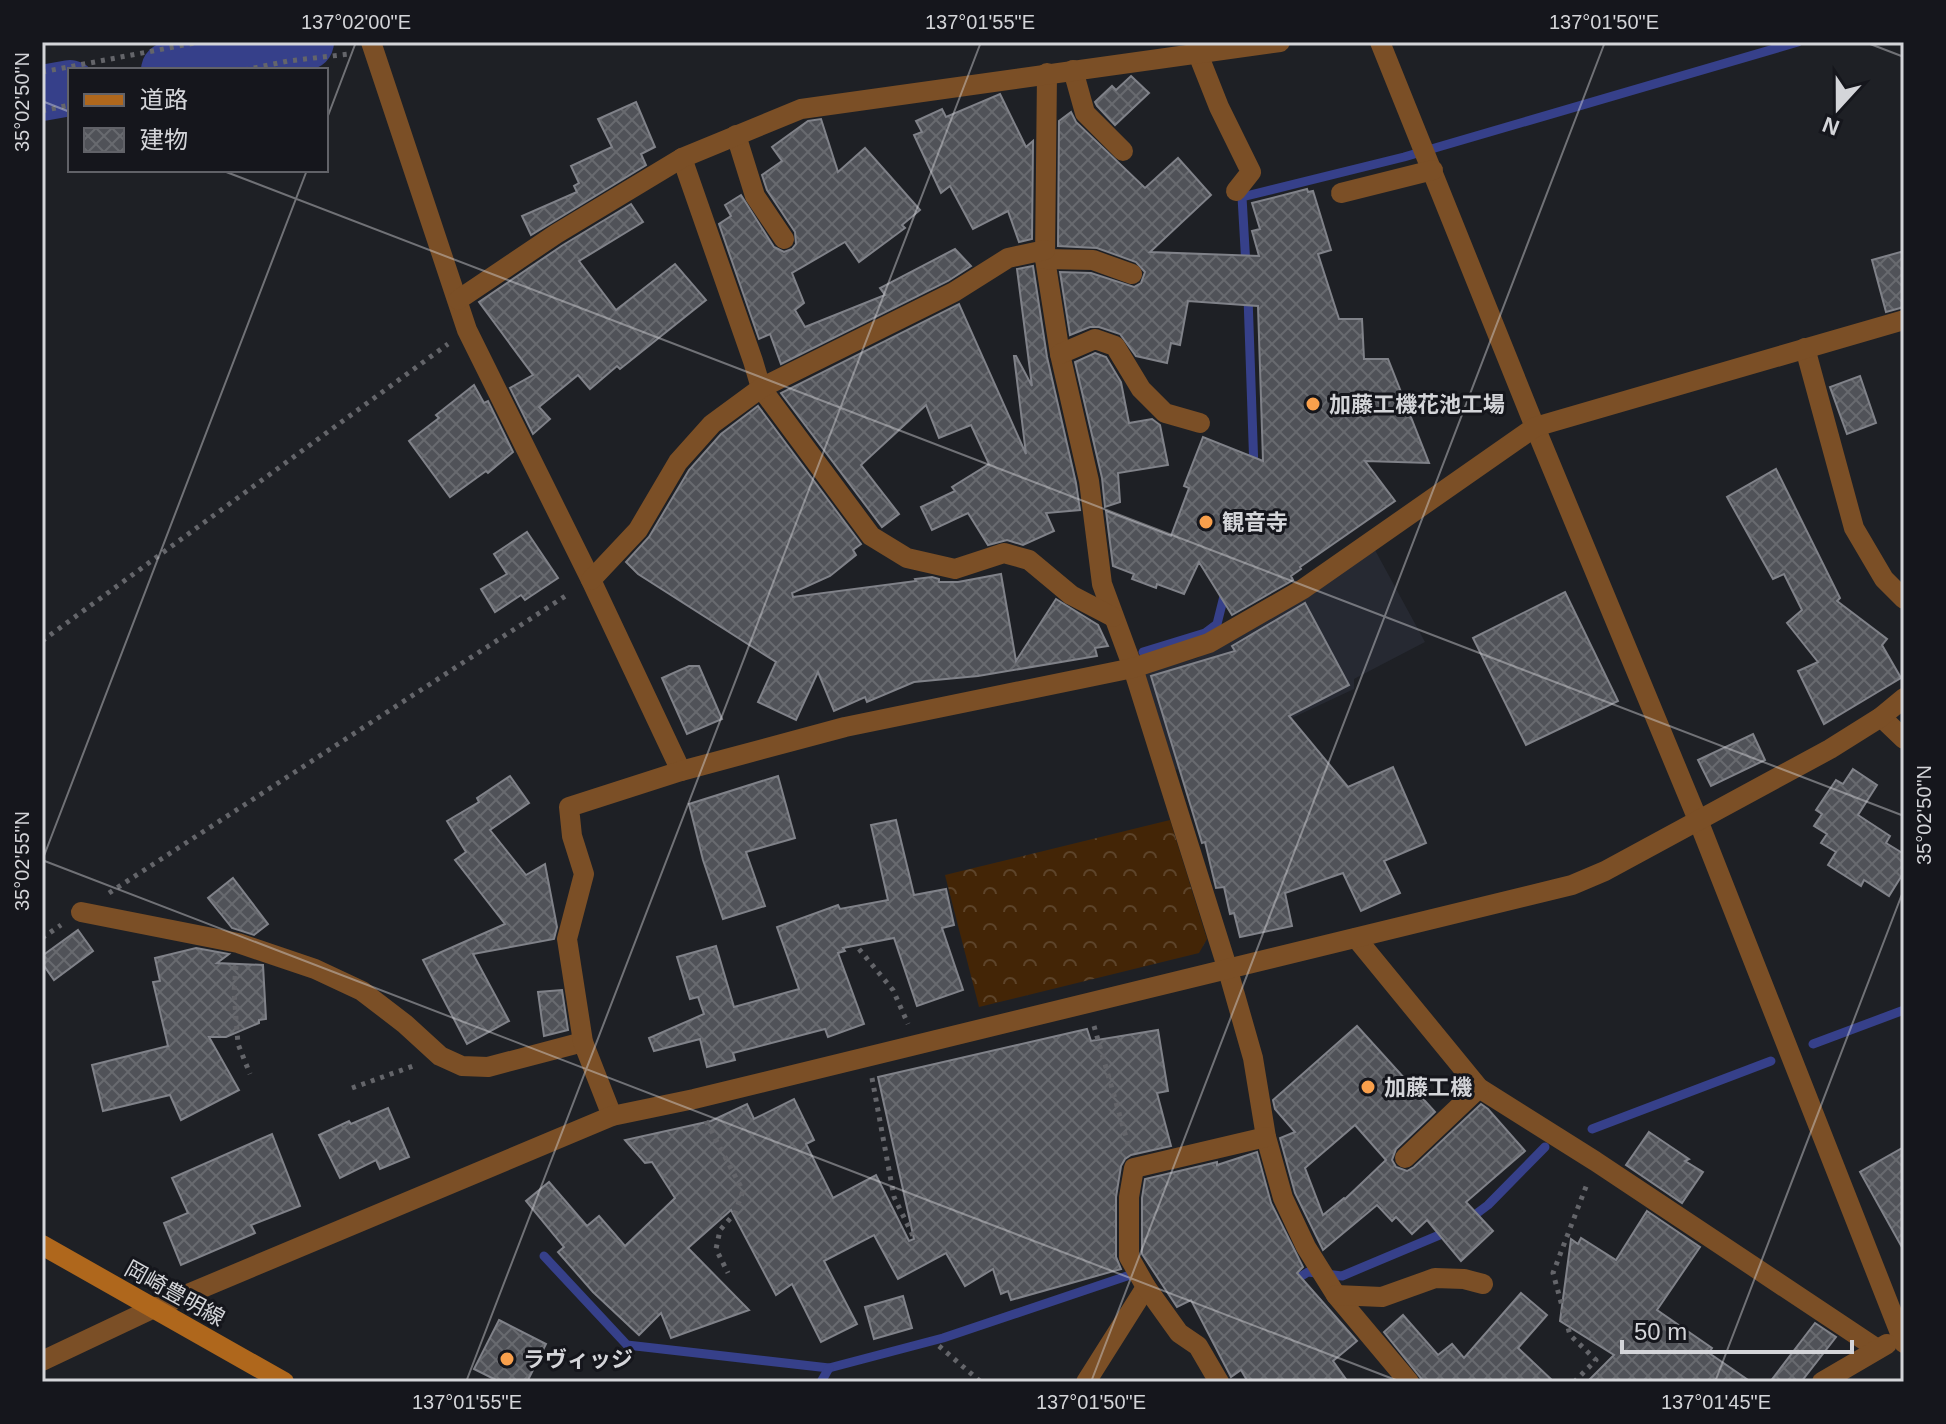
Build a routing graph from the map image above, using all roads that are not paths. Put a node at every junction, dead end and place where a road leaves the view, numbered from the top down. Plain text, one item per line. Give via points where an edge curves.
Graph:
1 (1280, 42) edge
2 (1380, 42) edge
3 (373, 47) edge
4 (1198, 54) junction
5 (1073, 70) junction
6 (1047, 73) junction
7 (736, 135) junction
8 (1123, 151) dead end
9 (682, 158) junction
10 (1433, 170) junction
11 (1236, 191) dead end
12 (1341, 193) dead end
13 (784, 239) dead end
14 (1045, 255) junction
15 (1132, 274) dead end
16 (458, 300) junction
17 (1904, 320) edge
18 (1805, 348) junction
19 (1060, 354) junction
20 (761, 388) junction
21 (1200, 423) dead end
22 (1535, 427) junction
23 (591, 580) junction
24 (1904, 599) edge
25 (1113, 617) junction
26 (1133, 668) junction
27 (1904, 698) edge
28 (1881, 717) junction
29 (1904, 739) edge
30 (681, 771) junction
31 (1698, 820) junction
32 (81, 912) road end
33 (1356, 938) junction
34 (1227, 967) junction
35 (583, 1042) junction
36 (1479, 1088) junction
37 (612, 1116) junction
38 (1266, 1137) junction
39 (1405, 1158) dead end
40 (42, 1245) edge
41 (1483, 1284) dead end
42 (1146, 1287) junction
43 (1336, 1294) junction
44 (152, 1309) junction
45 (1903, 1340) edge
46 (1876, 1348) junction
47 (42, 1361) edge
48 (284, 1382) edge
49 (1086, 1382) edge
50 (1219, 1382) edge
51 (1409, 1382) edge
52 (1822, 1382) edge

1 - 4 street
2 - 10 street
3 - 16 street
4 - 5 street
4 - 11 street via 1251,172
5 - 6 street
5 - 8 street via 1085,113
6 - 7 street via 801,109
6 - 14 street
7 - 9 street
7 - 13 street via 755,196
9 - 16 street
9 - 20 street
10 - 12 street
10 - 22 street
14 - 15 street via 1093,260
14 - 19 street
14 - 20 street via 1008,258 954,292
16 - 23 street via 467,330
17 - 18 street
18 - 22 street
18 - 24 street via 1854,528 1884,579
19 - 21 street via 1095,339 1115,346 1141,389 1165,413
19 - 25 street via 1089,481 1102,584
20 - 23 street via 712,424 638,530
20 - 25 street via 871,536 907,558 955,569 1004,553 1029,560 1071,595
22 - 26 street via 1303,589 1209,643
22 - 31 street
23 - 30 street
25 - 26 street
26 - 30 street via 845,727
26 - 34 street
27 - 28 street
28 - 29 street
28 - 31 street
30 - 35 street via 569,807 584,874 567,939
31 - 33 street via 1572,885
31 - 45 street
32 - 35 street via 238,943 315,969 362,991 440,1056 462,1066 488,1067
33 - 34 street
33 - 36 street
34 - 37 street
34 - 38 street via 1253,1058
35 - 37 street
36 - 39 street
36 - 46 street
37 - 44 street
38 - 42 street via 1134,1168 1129,1257
38 - 43 street via 1283,1198
40 - 44 main road, 岡崎豊明線
41 - 43 street via 1435,1278 1382,1297
42 - 49 street
42 - 50 street via 1179,1333 1198,1346
43 - 51 street
44 - 47 street
44 - 48 main road, 岡崎豊明線
45 - 46 street
46 - 52 street

